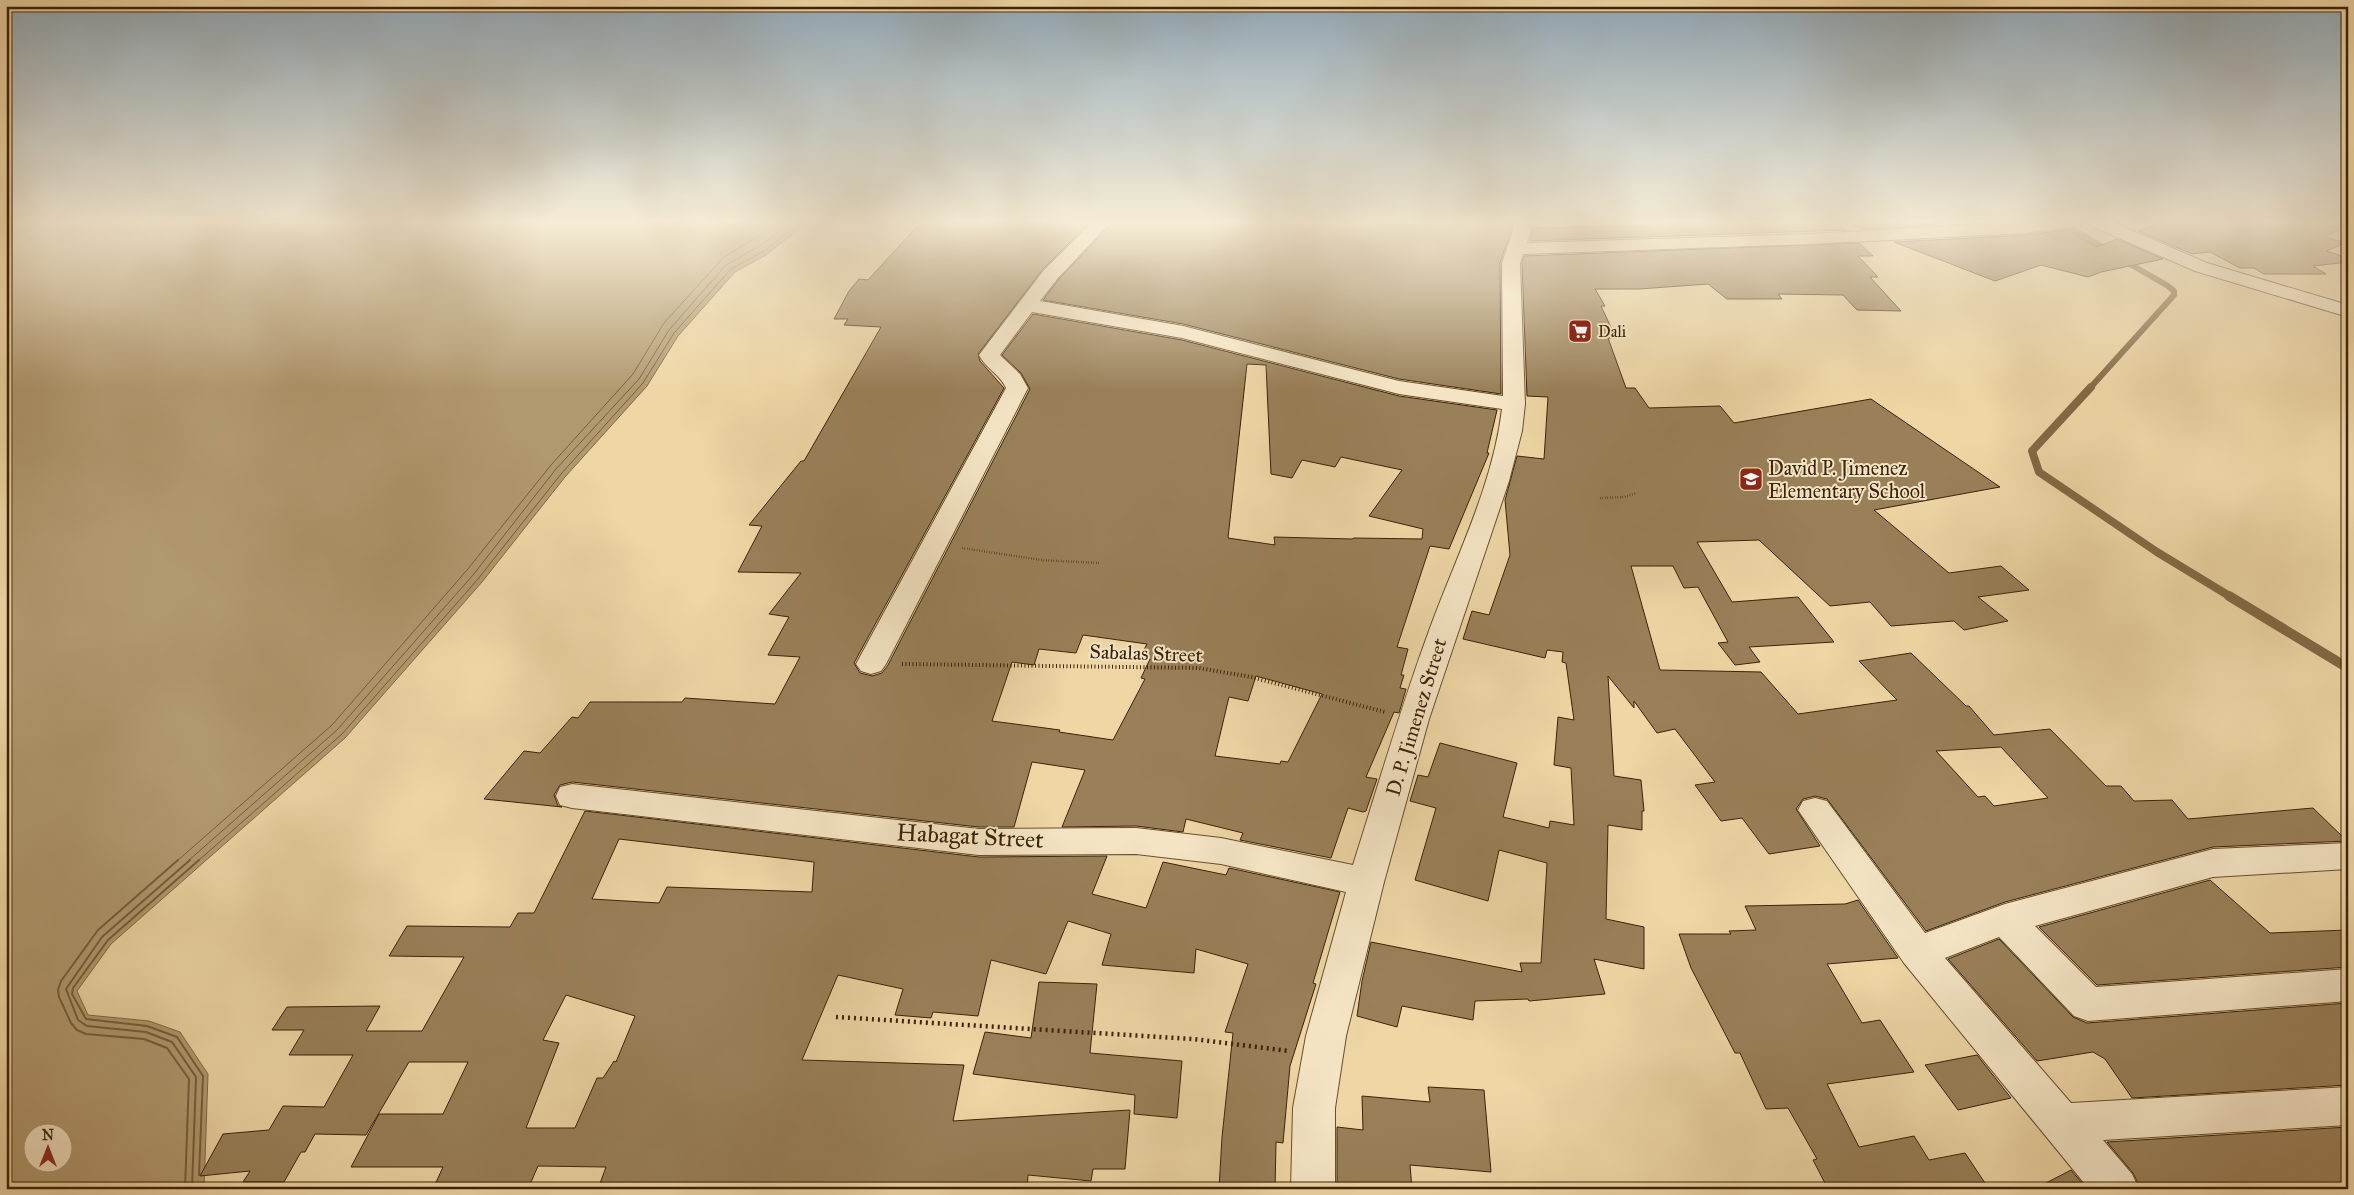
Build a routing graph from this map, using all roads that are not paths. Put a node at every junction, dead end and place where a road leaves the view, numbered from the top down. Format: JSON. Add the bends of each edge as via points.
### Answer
{"nodes":[{"id":1,"x":1048,"y":278,"type":"edge"},
{"id":2,"x":1511,"y":278,"type":"edge"},
{"id":3,"x":2238,"y":278,"type":"edge"},
{"id":4,"x":1027,"y":306,"type":"junction"},
{"id":5,"x":2348,"y":311,"type":"edge"},
{"id":6,"x":1514,"y":404,"type":"junction"},
{"id":7,"x":871,"y":664,"type":"road end"},
{"id":8,"x":572,"y":796,"type":"dead end"},
{"id":9,"x":1815,"y":810,"type":"dead end"},
{"id":10,"x":2348,"y":856,"type":"edge"},
{"id":11,"x":1366,"y":882,"type":"junction"},
{"id":12,"x":2005,"y":919,"type":"junction"},
{"id":13,"x":1917,"y":952,"type":"junction"},
{"id":14,"x":2348,"y":985,"type":"edge"},
{"id":15,"x":2348,"y":1106,"type":"edge"},
{"id":16,"x":2060,"y":1123,"type":"junction"},
{"id":17,"x":1313,"y":1189,"type":"edge"},
{"id":18,"x":2117,"y":1189,"type":"edge"}],
"edges":[{"from":1,"to":4,"type":"street"},
{"from":2,"to":6,"type":"street","name":"D. P. Jimenez Street"},
{"from":3,"to":5,"type":"street"},
{"from":4,"to":6,"type":"street","via":[[1183,332],[1399,388]]},
{"from":4,"to":7,"type":"street","via":[[989,355],[991,361],[1016,382],[1017,388]]},
{"from":6,"to":11,"type":"street","name":"D. P. Jimenez Street","via":[[1512,432],[1500,472],[1414,720]]},
{"from":8,"to":11,"type":"street","name":"Habagat Street","via":[[979,842],[1136,841],[1221,851]]},
{"from":9,"to":13,"type":"street"},
{"from":10,"to":12,"type":"street","via":[[2214,863]]},
{"from":11,"to":17,"type":"street","name":"D. P. Jimenez Street","via":[[1322,1055],[1314,1108]]},
{"from":12,"to":13,"type":"street"},
{"from":12,"to":14,"type":"street","via":[[2088,1004]]},
{"from":13,"to":16,"type":"street"},
{"from":15,"to":16,"type":"street"},
{"from":16,"to":18,"type":"street"}]}
